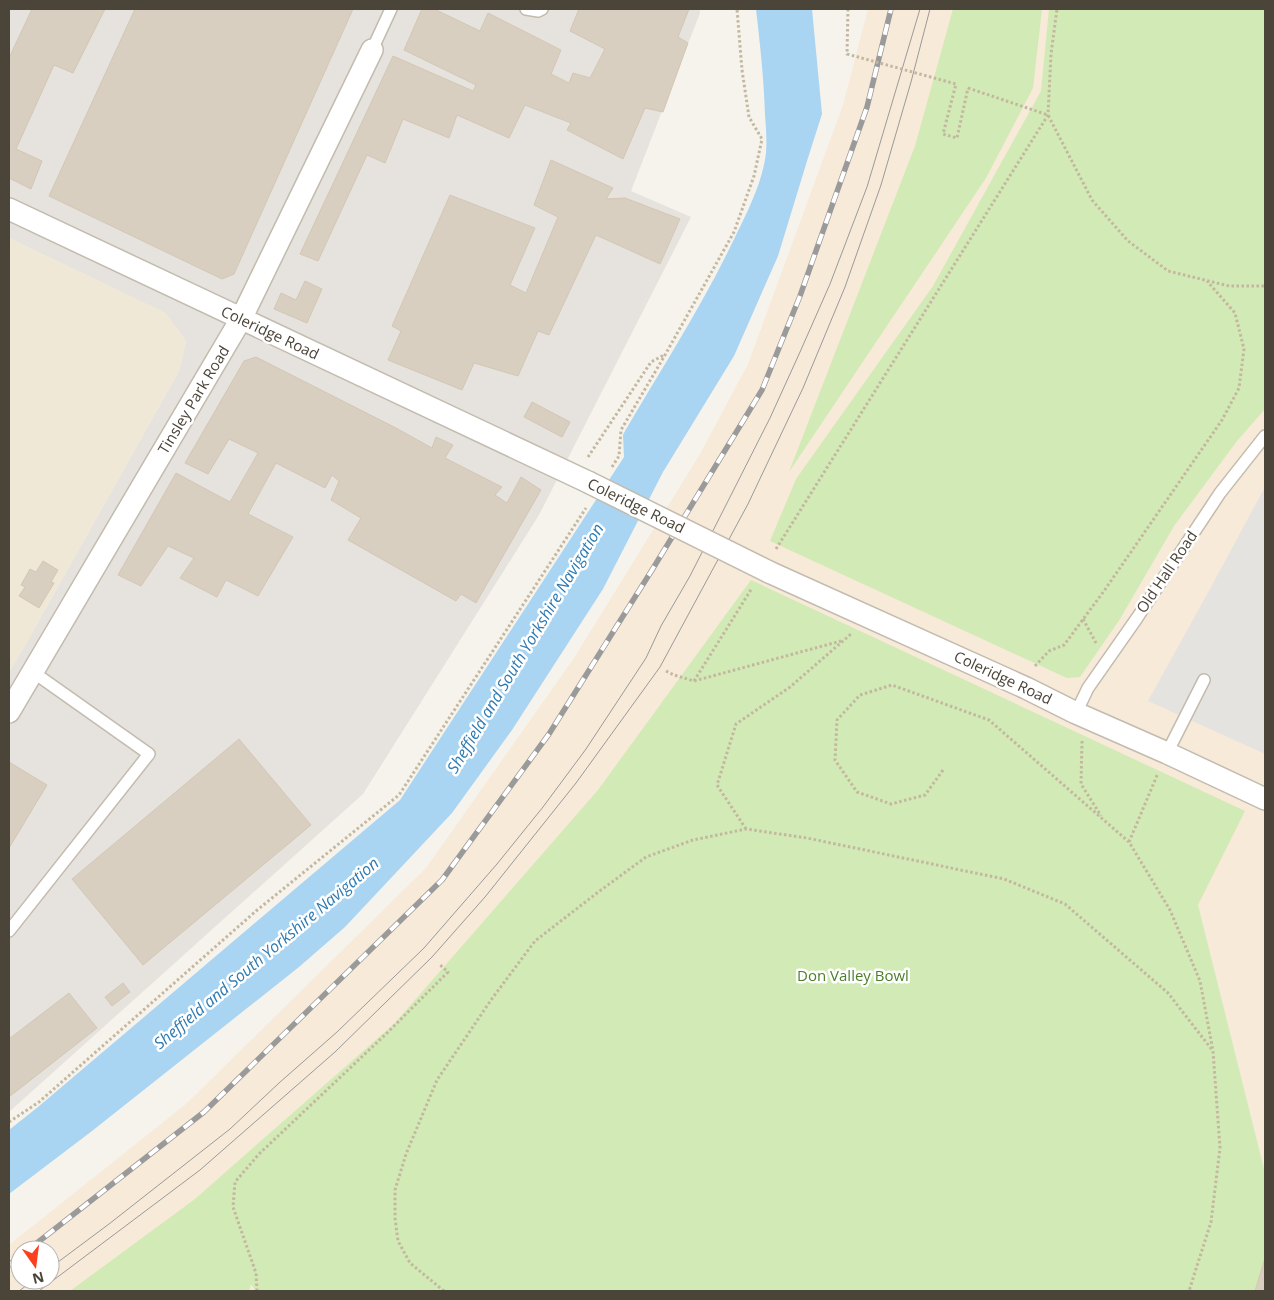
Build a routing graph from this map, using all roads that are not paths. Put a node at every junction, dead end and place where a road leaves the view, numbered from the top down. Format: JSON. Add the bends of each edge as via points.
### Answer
{"nodes":[{"id":1,"x":391,"y":9,"type":"edge"},
{"id":2,"x":526,"y":9,"type":"edge"},
{"id":3,"x":542,"y":9,"type":"edge"},
{"id":4,"x":372,"y":50,"type":"joint"},
{"id":5,"x":9,"y":209,"type":"edge"},
{"id":6,"x":241,"y":319,"type":"junction"},
{"id":7,"x":1265,"y":436,"type":"edge"},
{"id":8,"x":33,"y":672,"type":"junction"},
{"id":9,"x":1204,"y":680,"type":"dead end"},
{"id":10,"x":9,"y":712,"type":"edge"},
{"id":11,"x":1076,"y":713,"type":"junction"},
{"id":12,"x":1167,"y":753,"type":"junction"},
{"id":13,"x":1265,"y":799,"type":"edge"},
{"id":14,"x":9,"y":931,"type":"edge"}],
"edges":[{"from":1,"to":4,"type":"lane"},
{"from":2,"to":3,"type":"lane"},
{"from":4,"to":6,"type":"street","name":"Tinsley Park Road"},
{"from":5,"to":6,"type":"street","name":"Coleridge Road"},
{"from":6,"to":8,"type":"street","name":"Tinsley Park Road"},
{"from":6,"to":11,"type":"street","name":"Coleridge Road","bridge":true,"via":[[582,479],[771,563],[870,617]]},
{"from":7,"to":11,"type":"lane","name":"Old Hall Road","via":[[1220,493],[1088,688]]},
{"from":8,"to":10,"type":"street","name":"Tinsley Park Road"},
{"from":8,"to":14,"type":"lane","via":[[149,754]]},
{"from":9,"to":12,"type":"lane"},
{"from":11,"to":12,"type":"street","name":"Coleridge Road"},
{"from":12,"to":13,"type":"street","name":"Coleridge Road"}]}
